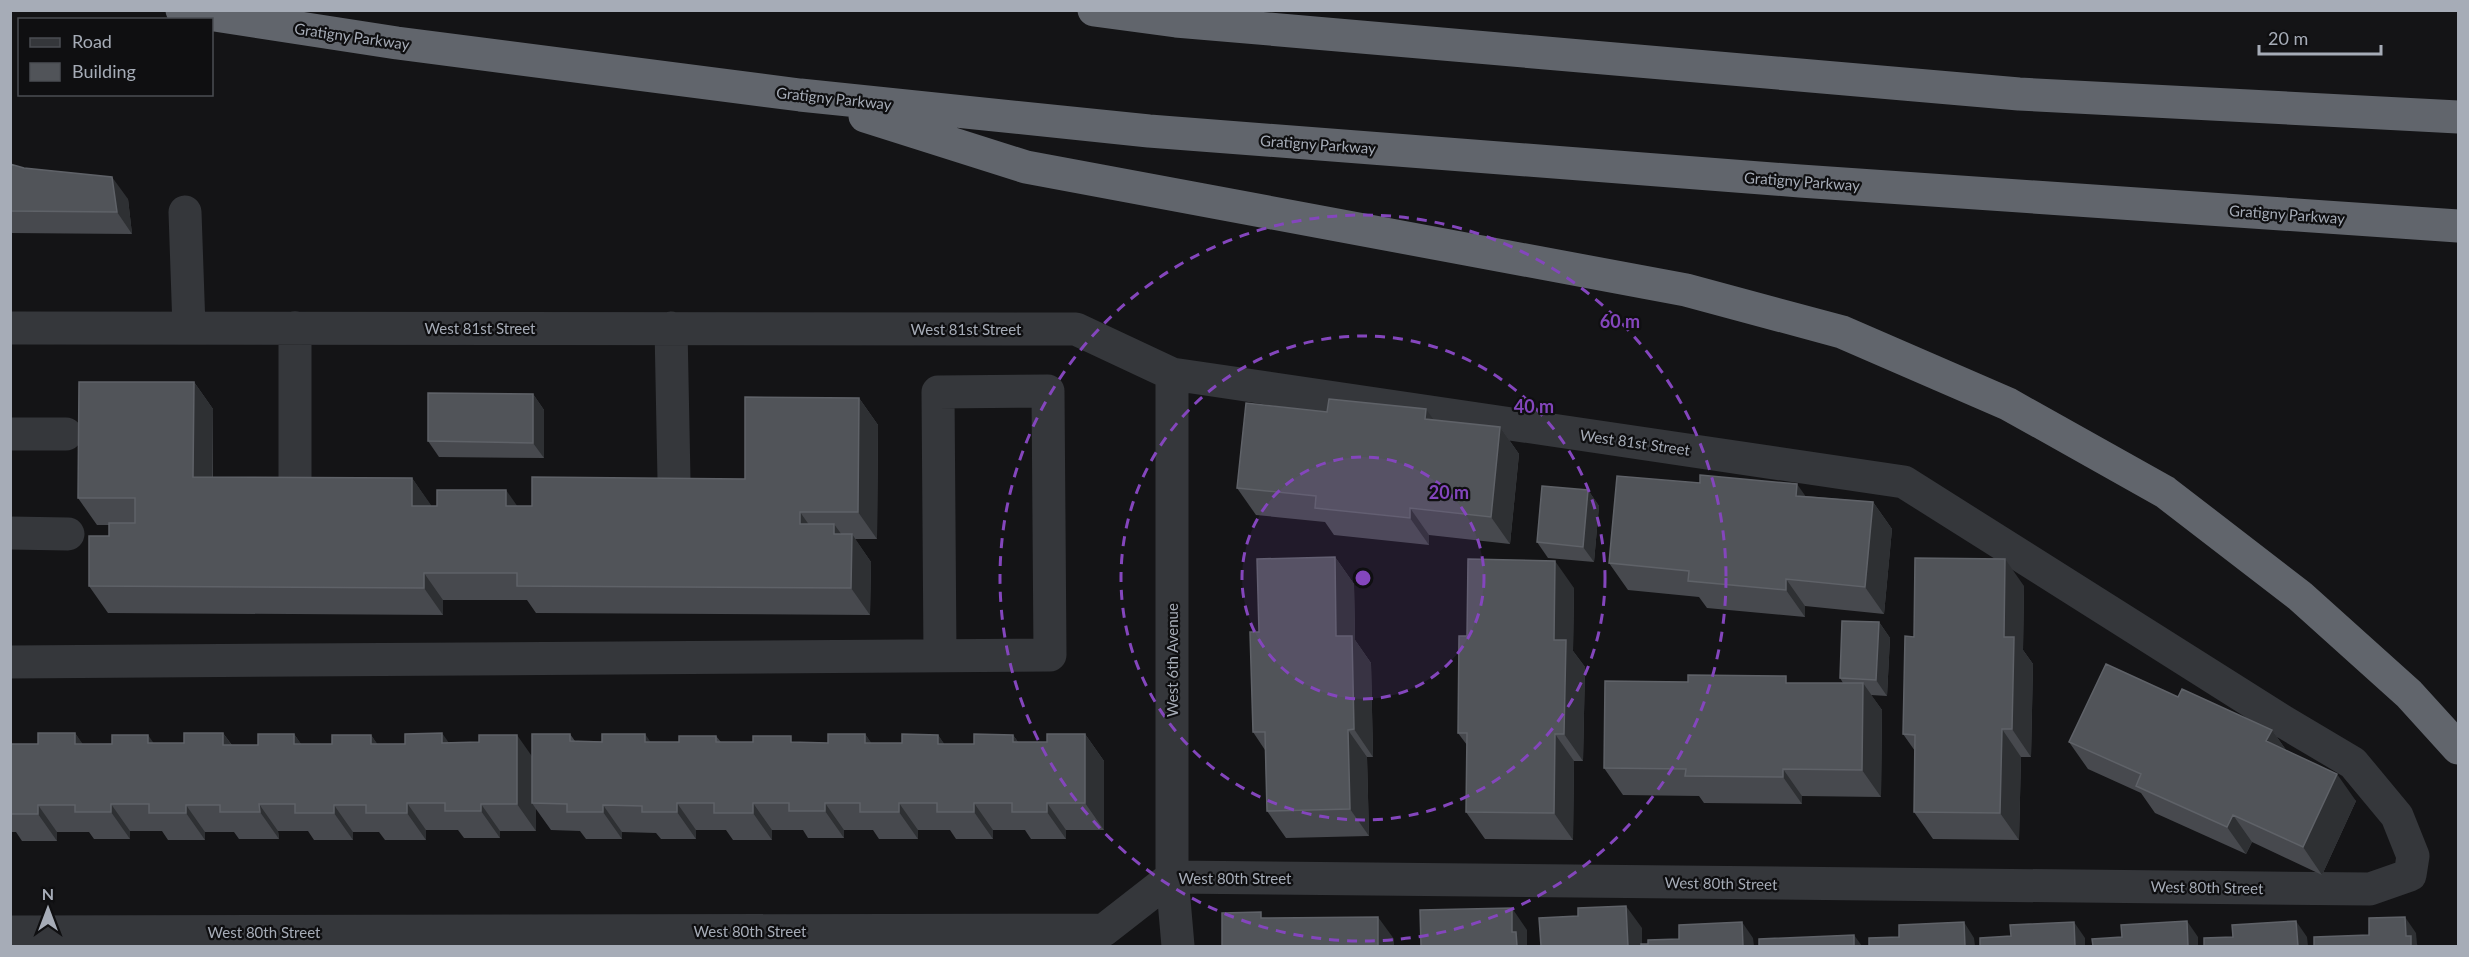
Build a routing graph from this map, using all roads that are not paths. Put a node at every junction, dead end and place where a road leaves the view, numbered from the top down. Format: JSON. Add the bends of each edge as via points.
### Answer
{"nodes":[{"id":1,"x":182,"y":10,"type":"edge"},
{"id":2,"x":1094,"y":10,"type":"edge"},
{"id":3,"x":800,"y":95,"type":"junction"},
{"id":4,"x":2458,"y":117,"type":"edge"},
{"id":5,"x":184,"y":212,"type":"dead end"},
{"id":6,"x":2458,"y":226,"type":"edge"},
{"id":7,"x":10,"y":328,"type":"edge"},
{"id":8,"x":189,"y":328,"type":"junction"},
{"id":9,"x":295,"y":328,"type":"junction"},
{"id":10,"x":671,"y":328,"type":"junction"},
{"id":11,"x":1172,"y":374,"type":"junction"},
{"id":12,"x":10,"y":434,"type":"edge"},
{"id":13,"x":66,"y":434,"type":"dead end"},
{"id":14,"x":674,"y":480,"type":"edge"},
{"id":15,"x":295,"y":482,"type":"edge"},
{"id":16,"x":1904,"y":482,"type":"joint"},
{"id":17,"x":10,"y":533,"type":"edge"},
{"id":18,"x":68,"y":534,"type":"dead end"},
{"id":19,"x":940,"y":655,"type":"junction"},
{"id":20,"x":10,"y":662,"type":"edge"},
{"id":21,"x":2458,"y":748,"type":"edge"},
{"id":22,"x":1172,"y":877,"type":"junction"},
{"id":23,"x":10,"y":932,"type":"edge"},
{"id":24,"x":1178,"y":946,"type":"edge"}],
"edges":[{"from":1,"to":3,"type":"highway","name":"Gratigny Parkway","via":[[397,43]]},
{"from":2,"to":4,"type":"highway","via":[[1176,21],[2007,93]]},
{"from":3,"to":6,"type":"highway","name":"Gratigny Parkway","via":[[1185,133],[1800,182]]},
{"from":3,"to":21,"type":"highway","via":[[1026,167],[1686,290],[1842,332],[2008,404],[2165,492],[2300,596],[2409,694]]},
{"from":5,"to":8,"type":"street"},
{"from":7,"to":8,"type":"street","name":"West 81st Street"},
{"from":8,"to":9,"type":"street","name":"West 81st Street"},
{"from":9,"to":10,"type":"street","name":"West 81st Street"},
{"from":9,"to":15,"type":"street"},
{"from":10,"to":11,"type":"street","name":"West 81st Street","via":[[1076,329]]},
{"from":10,"to":14,"type":"street"},
{"from":11,"to":16,"type":"street","name":"West 81st Street"},
{"from":11,"to":22,"type":"street","name":"West 6th Avenue"},
{"from":12,"to":13,"type":"street"},
{"from":16,"to":22,"type":"street","name":"West 80th Street","via":[[2353,763],[2397,816],[2413,856],[2410,875],[2370,889]]},
{"from":17,"to":18,"type":"street"},
{"from":19,"to":19,"type":"street","via":[[938,392],[1048,391],[1050,655]]},
{"from":19,"to":20,"type":"street"},
{"from":22,"to":23,"type":"street","name":"West 80th Street","via":[[1104,930]]},
{"from":22,"to":24,"type":"street","name":"West 6th Avenue"}]}
